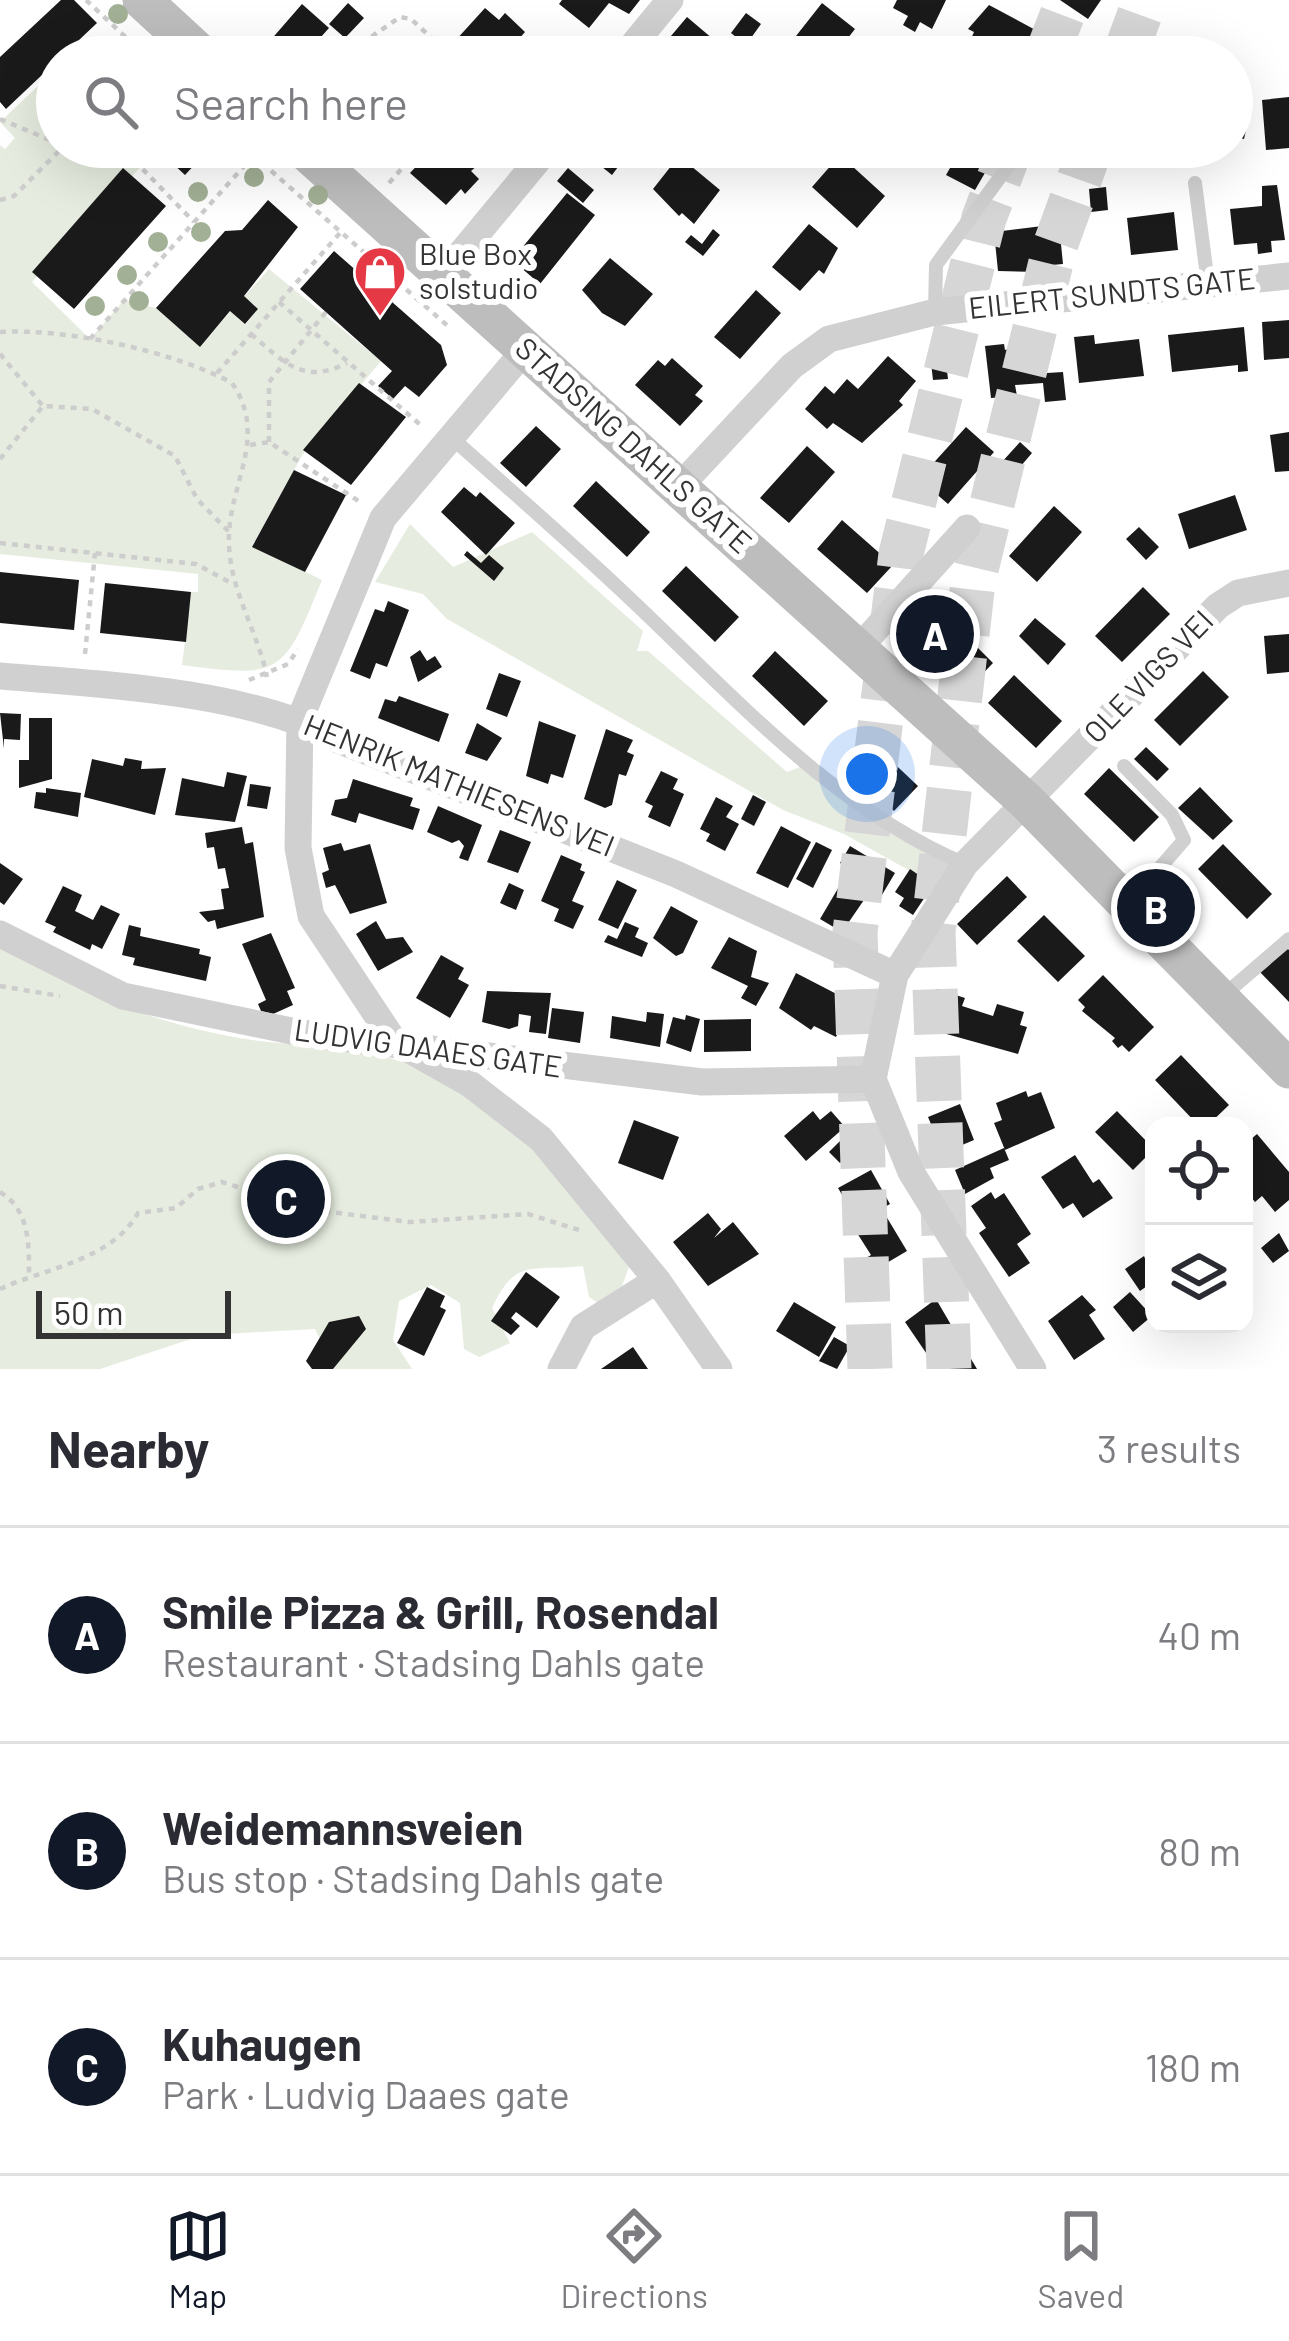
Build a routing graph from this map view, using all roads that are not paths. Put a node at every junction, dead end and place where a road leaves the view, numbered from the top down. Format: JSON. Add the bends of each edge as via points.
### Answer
{"nodes":[{"id":1,"x":142,"y":0,"type":"edge"},
{"id":2,"x":670,"y":0,"type":"edge"},
{"id":3,"x":181,"y":36,"type":"edge"},
{"id":4,"x":640,"y":36,"type":"edge"},
{"id":5,"x":324,"y":168,"type":"edge"},
{"id":6,"x":531,"y":168,"type":"edge"},
{"id":7,"x":1007,"y":168,"type":"edge"},
{"id":8,"x":1196,"y":183,"type":"dead end"},
{"id":9,"x":442,"y":275,"type":"junction"},
{"id":10,"x":1289,"y":276,"type":"edge"},
{"id":11,"x":1208,"y":284,"type":"junction"},
{"id":12,"x":935,"y":312,"type":"junction"},
{"id":13,"x":525,"y":350,"type":"junction"},
{"id":14,"x":452,"y":438,"type":"junction"},
{"id":15,"x":679,"y":487,"type":"junction"},
{"id":16,"x":967,"y":528,"type":"dead end"},
{"id":17,"x":1289,"y":583,"type":"edge"},
{"id":18,"x":858,"y":649,"type":"junction"},
{"id":19,"x":0,"y":676,"type":"edge"},
{"id":20,"x":300,"y":719,"type":"junction"},
{"id":21,"x":1124,"y":766,"type":"dead end"},
{"id":22,"x":1026,"y":800,"type":"junction"},
{"id":23,"x":965,"y":864,"type":"junction"},
{"id":24,"x":1127,"y":904,"type":"junction"},
{"id":25,"x":0,"y":934,"type":"edge"},
{"id":26,"x":1289,"y":939,"type":"edge"},
{"id":27,"x":895,"y":974,"type":"junction"},
{"id":28,"x":1220,"y":999,"type":"junction"},
{"id":29,"x":394,"y":1041,"type":"junction"},
{"id":30,"x":1289,"y":1069,"type":"edge"},
{"id":31,"x":873,"y":1078,"type":"junction"},
{"id":32,"x":657,"y":1280,"type":"junction"},
{"id":33,"x":561,"y":1369,"type":"edge"},
{"id":34,"x":719,"y":1369,"type":"edge"},
{"id":35,"x":1034,"y":1369,"type":"edge"}],
"edges":[{"from":1,"to":3,"type":"main road"},
{"from":2,"to":4,"type":"street"},
{"from":5,"to":9,"type":"main road","name":"STADSING DAHLS GATE"},
{"from":6,"to":9,"type":"street"},
{"from":7,"to":12,"type":"lane","name":"EILERT SUNDTS GATE","via":[[936,265]]},
{"from":8,"to":11,"type":"lane"},
{"from":9,"to":13,"type":"main road","name":"STADSING DAHLS GATE"},
{"from":10,"to":11,"type":"street","name":"EILERT SUNDTS GATE"},
{"from":11,"to":12,"type":"street","name":"EILERT SUNDTS GATE"},
{"from":12,"to":15,"type":"street","name":"EILERT SUNDTS GATE","via":[[829,339],[792,366]]},
{"from":13,"to":14,"type":"street"},
{"from":13,"to":15,"type":"main road","name":"STADSING DAHLS GATE"},
{"from":14,"to":20,"type":"street","via":[[383,518]]},
{"from":14,"to":23,"type":"lane","via":[[726,696],[870,811]]},
{"from":15,"to":18,"type":"main road","name":"STADSING DAHLS GATE"},
{"from":16,"to":18,"type":"street"},
{"from":17,"to":22,"type":"street","name":"OLE VIGS VEI","via":[[1238,593],[1218,606]]},
{"from":18,"to":22,"type":"main road","name":"STADSING DAHLS GATE"},
{"from":19,"to":20,"type":"street","name":"HENRIK MATHIESENS VEI","via":[[110,685]]},
{"from":20,"to":27,"type":"street","name":"HENRIK MATHIESENS VEI"},
{"from":20,"to":29,"type":"street","via":[[298,848],[310,916]]},
{"from":21,"to":24,"type":"lane","via":[[1172,815],[1184,840]]},
{"from":22,"to":23,"type":"street","name":"OLE VIGS VEI"},
{"from":22,"to":24,"type":"main road","name":"STADSING DAHLS GATE"},
{"from":23,"to":27,"type":"street","name":"OLE VIGS VEI"},
{"from":24,"to":28,"type":"main road","name":"STADSING DAHLS GATE"},
{"from":25,"to":29,"type":"street","name":"LUDVIG DAAES GATE","via":[[123,996],[301,1033]]},
{"from":26,"to":28,"type":"lane"},
{"from":27,"to":31,"type":"street"},
{"from":28,"to":30,"type":"main road","name":"STADSING DAHLS GATE"},
{"from":29,"to":31,"type":"street","name":"LUDVIG DAAES GATE","via":[[702,1082]]},
{"from":29,"to":32,"type":"street","via":[[470,1084],[541,1139]]},
{"from":31,"to":35,"type":"street","via":[[911,1172]]},
{"from":32,"to":33,"type":"street","via":[[583,1327]]},
{"from":32,"to":34,"type":"street"}]}
